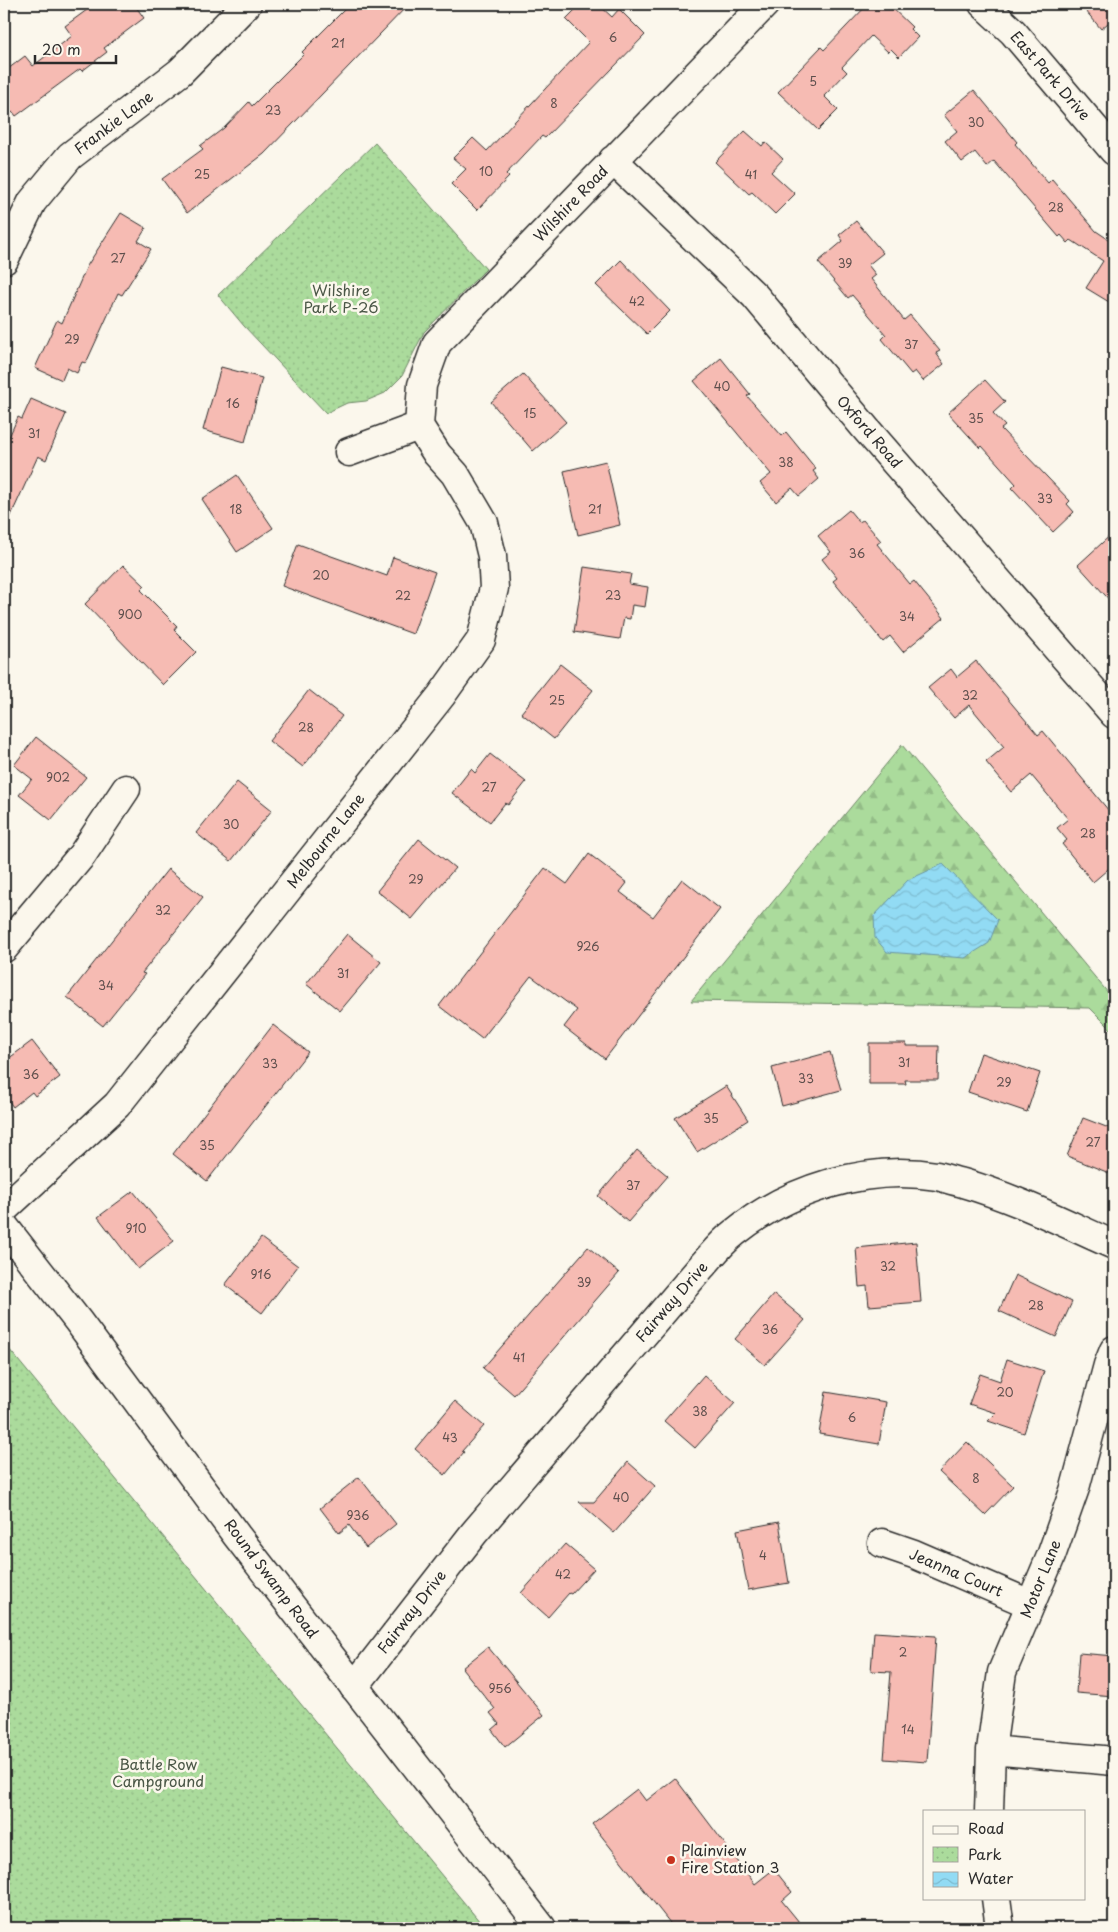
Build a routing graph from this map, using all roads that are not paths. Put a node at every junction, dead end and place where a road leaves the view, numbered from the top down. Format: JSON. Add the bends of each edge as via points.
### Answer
{"nodes":[{"id":1,"x":247,"y":4,"type":"edge"},
{"id":2,"x":765,"y":4,"type":"edge"},
{"id":3,"x":983,"y":4,"type":"edge"},
{"id":4,"x":1114,"y":151,"type":"edge"},
{"id":5,"x":613,"y":160,"type":"junction"},
{"id":6,"x":4,"y":260,"type":"edge"},
{"id":7,"x":419,"y":426,"type":"junction"},
{"id":8,"x":350,"y":452,"type":"dead end"},
{"id":9,"x":1114,"y":714,"type":"edge"},
{"id":10,"x":126,"y":789,"type":"dead end"},
{"id":11,"x":4,"y":948,"type":"edge"},
{"id":12,"x":4,"y":1209,"type":"edge"},
{"id":13,"x":4,"y":1226,"type":"edge"},
{"id":14,"x":1114,"y":1245,"type":"edge"},
{"id":15,"x":1114,"y":1350,"type":"edge"},
{"id":16,"x":882,"y":1543,"type":"dead end"},
{"id":17,"x":1030,"y":1604,"type":"junction"},
{"id":18,"x":354,"y":1687,"type":"junction"},
{"id":19,"x":991,"y":1750,"type":"junction"},
{"id":20,"x":1114,"y":1762,"type":"edge"},
{"id":21,"x":989,"y":1810,"type":"edge"},
{"id":22,"x":996,"y":1900,"type":"edge"},
{"id":23,"x":542,"y":1928,"type":"edge"},
{"id":24,"x":1000,"y":1928,"type":"edge"}],
"edges":[{"from":1,"to":6,"type":"street","name":"Frankie Lane","via":[[180,72],[70,156],[32,202]]},
{"from":2,"to":5,"type":"street","name":"Wilshire Road"},
{"from":3,"to":4,"type":"street","name":"East Park Drive","via":[[1013,32]]},
{"from":5,"to":7,"type":"street","name":"Wilshire Road","via":[[437,343],[422,385]]},
{"from":5,"to":9,"type":"street","name":"Oxford Road","via":[[755,296]]},
{"from":7,"to":8,"type":"street"},
{"from":7,"to":12,"type":"street","name":"Melbourne Lane","via":[[455,474],[484,523],[492,556],[494,588],[480,640],[441,696],[117,1105]]},
{"from":10,"to":11,"type":"street","via":[[82,855]]},
{"from":13,"to":18,"type":"street","name":"Round Swamp Road"},
{"from":14,"to":18,"type":"street","name":"Fairway Drive","via":[[992,1192],[937,1176],[897,1174],[852,1178],[806,1190],[776,1204],[733,1234],[702,1266],[474,1533]]},
{"from":15,"to":17,"type":"street","name":"Motor Lane","via":[[1075,1488]]},
{"from":16,"to":17,"type":"street","name":"Jeanna Court"},
{"from":17,"to":19,"type":"street","name":"Motor Lane","via":[[1002,1672]]},
{"from":18,"to":23,"type":"street","name":"Round Swamp Road"},
{"from":19,"to":20,"type":"street"},
{"from":19,"to":21,"type":"street","name":"Motor Lane"},
{"from":22,"to":24,"type":"street"}]}
